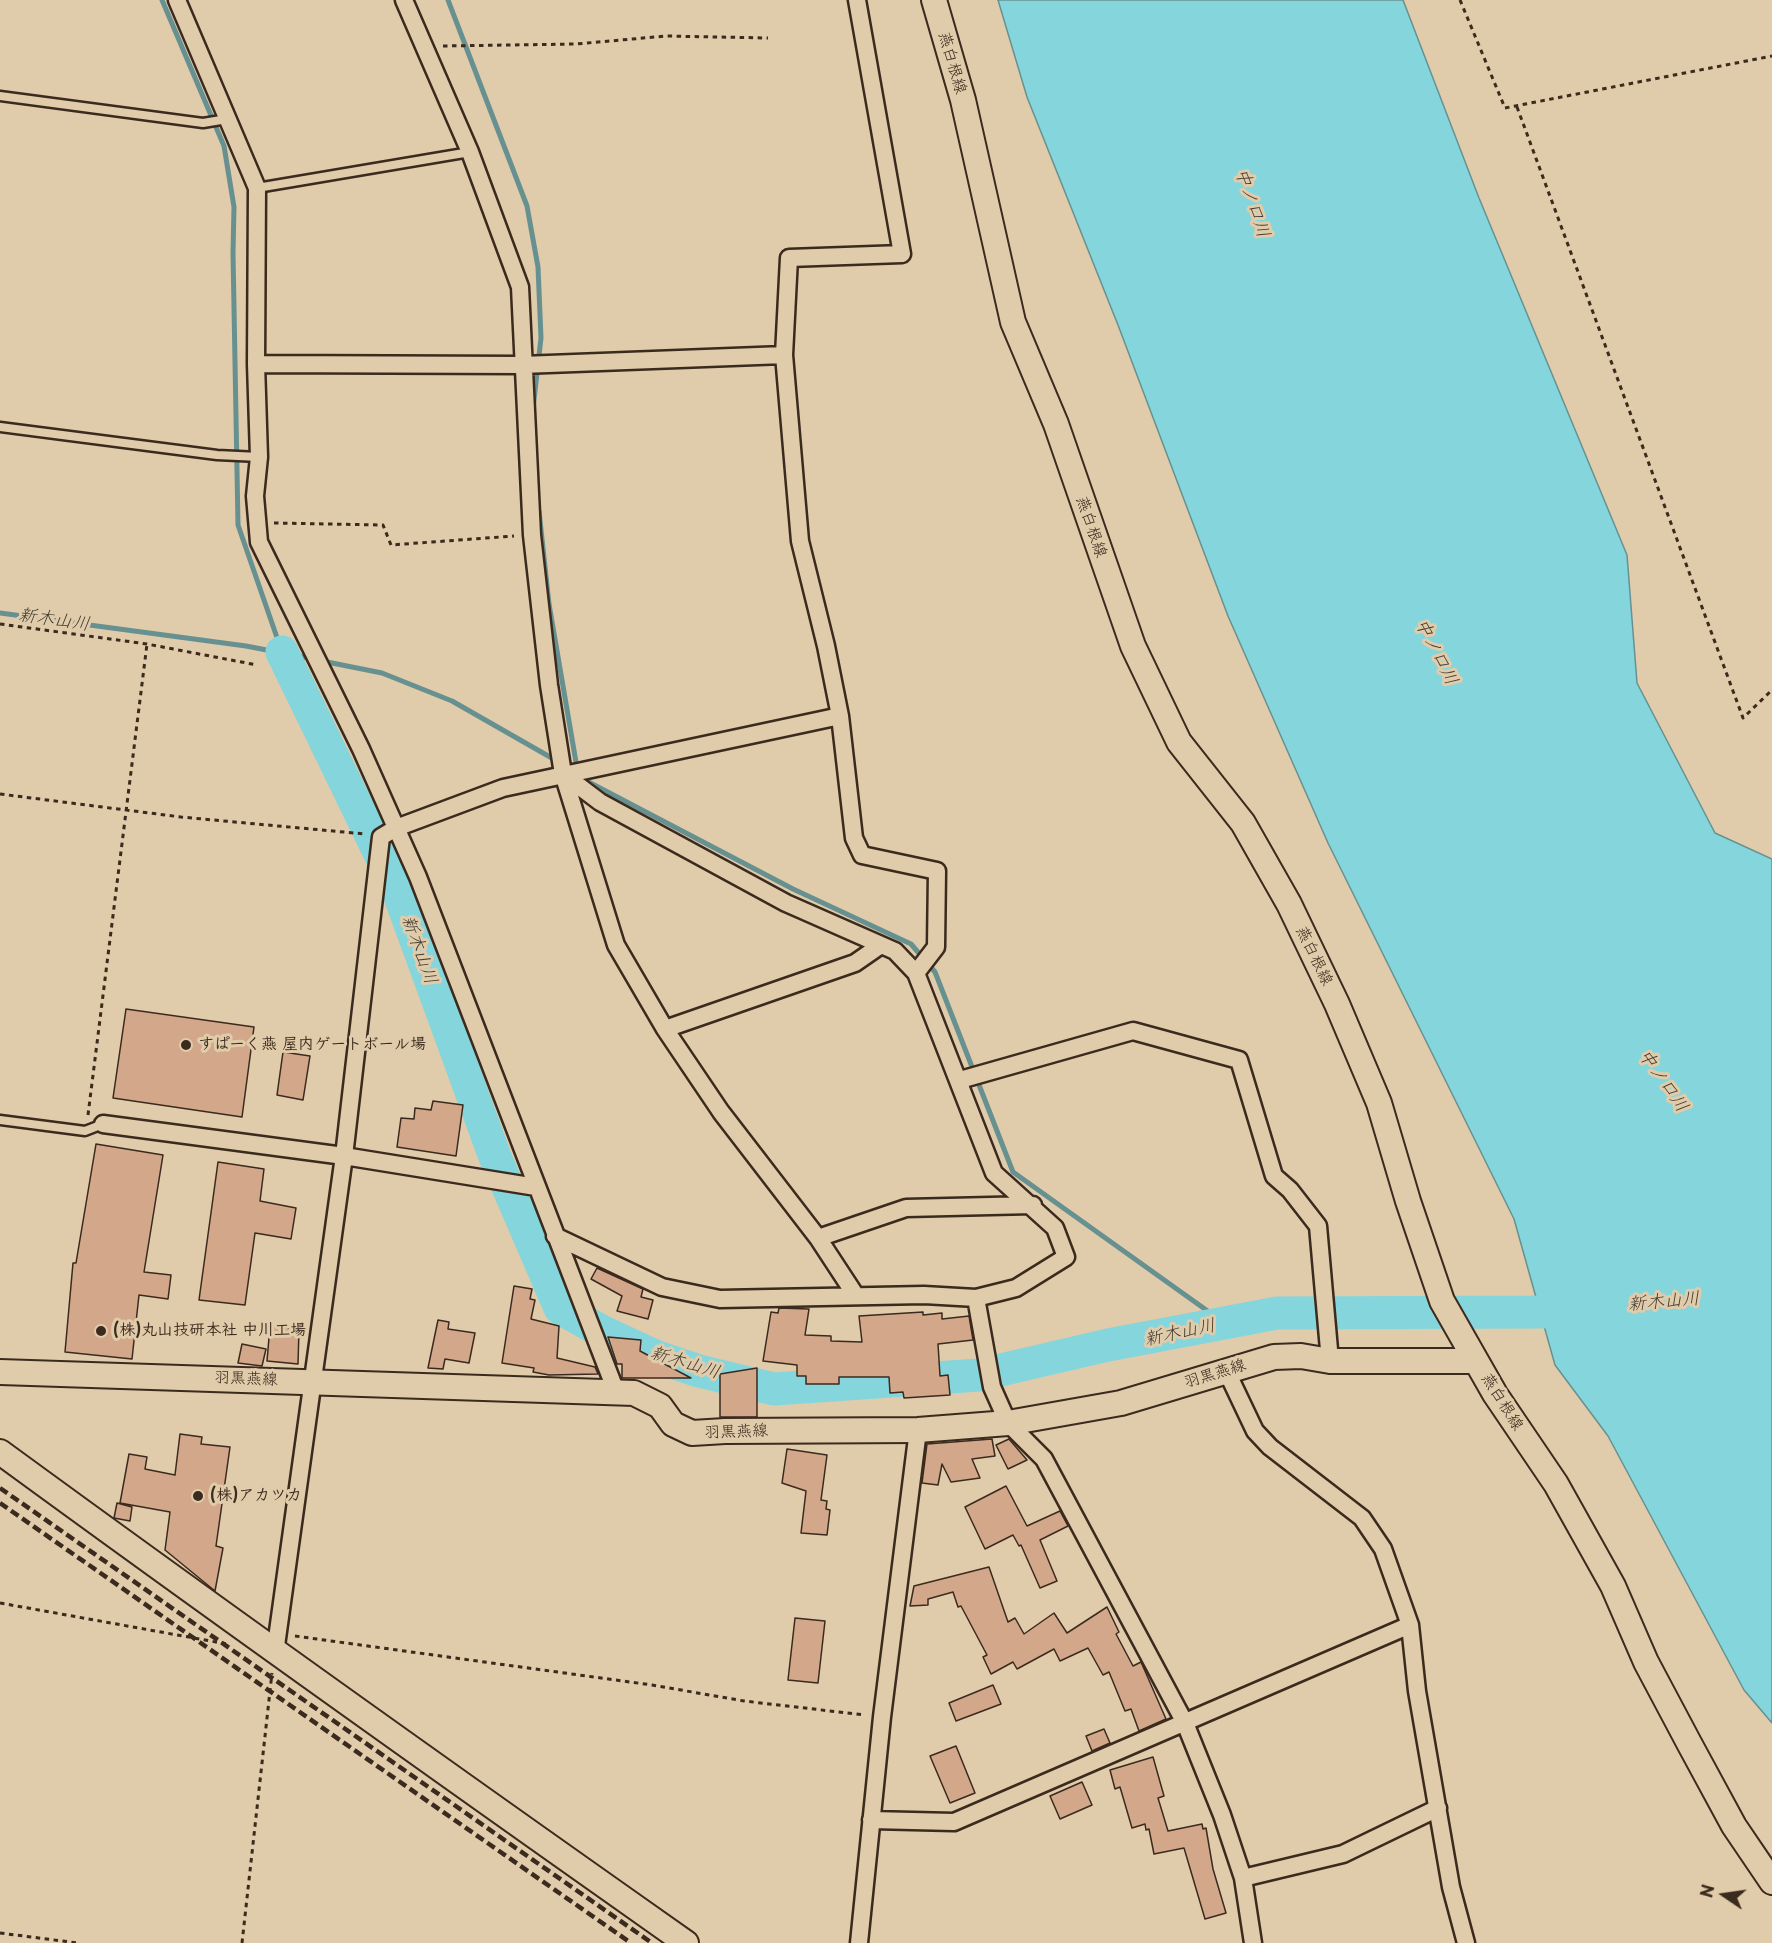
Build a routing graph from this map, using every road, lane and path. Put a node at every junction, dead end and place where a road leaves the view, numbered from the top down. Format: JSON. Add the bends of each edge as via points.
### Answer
{"nodes":[{"id":1,"x":177,"y":0,"type":"edge"},
{"id":2,"x":404,"y":0,"type":"edge"},
{"id":3,"x":857,"y":0,"type":"edge"},
{"id":4,"x":934,"y":0,"type":"edge"},
{"id":5,"x":1460,"y":0,"type":"edge"},
{"id":6,"x":768,"y":38,"type":"dead end"},
{"id":7,"x":424,"y":44,"type":"junction"},
{"id":8,"x":1772,"y":56,"type":"edge"},
{"id":9,"x":0,"y":96,"type":"edge"},
{"id":10,"x":1517,"y":107,"type":"junction"},
{"id":11,"x":227,"y":119,"type":"junction"},
{"id":12,"x":470,"y":152,"type":"junction"},
{"id":13,"x":257,"y":188,"type":"junction"},
{"id":14,"x":784,"y":355,"type":"junction"},
{"id":15,"x":256,"y":364,"type":"junction"},
{"id":16,"x":522,"y":365,"type":"junction"},
{"id":17,"x":0,"y":427,"type":"edge"},
{"id":18,"x":259,"y":457,"type":"junction"},
{"id":19,"x":257,"y":523,"type":"junction"},
{"id":20,"x":532,"y":535,"type":"junction"},
{"id":21,"x":0,"y":624,"type":"edge"},
{"id":22,"x":147,"y":644,"type":"junction"},
{"id":23,"x":257,"y":664,"type":"dead end"},
{"id":24,"x":1772,"y":690,"type":"edge"},
{"id":25,"x":840,"y":716,"type":"junction"},
{"id":26,"x":563,"y":774,"type":"junction"},
{"id":27,"x":0,"y":794,"type":"edge"},
{"id":28,"x":124,"y":810,"type":"junction"},
{"id":29,"x":388,"y":832,"type":"junction"},
{"id":30,"x":881,"y":945,"type":"junction"},
{"id":31,"x":916,"y":973,"type":"junction"},
{"id":32,"x":665,"y":1029,"type":"junction"},
{"id":33,"x":960,"y":1080,"type":"junction"},
{"id":34,"x":0,"y":1120,"type":"edge"},
{"id":35,"x":97,"y":1126,"type":"junction"},
{"id":36,"x":344,"y":1156,"type":"junction"},
{"id":37,"x":536,"y":1187,"type":"junction"},
{"id":38,"x":1033,"y":1205,"type":"junction"},
{"id":39,"x":555,"y":1236,"type":"junction"},
{"id":40,"x":818,"y":1238,"type":"junction"},
{"id":41,"x":856,"y":1296,"type":"junction"},
{"id":42,"x":976,"y":1298,"type":"junction"},
{"id":43,"x":1330,"y":1361,"type":"junction"},
{"id":44,"x":1476,"y":1361,"type":"junction"},
{"id":45,"x":1226,"y":1370,"type":"junction"},
{"id":46,"x":0,"y":1372,"type":"edge"},
{"id":47,"x":313,"y":1381,"type":"junction"},
{"id":48,"x":617,"y":1394,"type":"junction"},
{"id":49,"x":1008,"y":1423,"type":"junction"},
{"id":50,"x":918,"y":1430,"type":"junction"},
{"id":51,"x":0,"y":1452,"type":"edge"},
{"id":52,"x":0,"y":1603,"type":"edge"},
{"id":53,"x":1410,"y":1625,"type":"junction"},
{"id":54,"x":277,"y":1643,"type":"junction"},
{"id":55,"x":228,"y":1644,"type":"dead end"},
{"id":56,"x":882,"y":1717,"type":"junction"},
{"id":57,"x":1185,"y":1723,"type":"junction"},
{"id":58,"x":1438,"y":1808,"type":"junction"},
{"id":59,"x":871,"y":1820,"type":"junction"},
{"id":60,"x":1243,"y":1878,"type":"junction"},
{"id":61,"x":1772,"y":1882,"type":"edge"},
{"id":62,"x":0,"y":1933,"type":"edge"},
{"id":63,"x":78,"y":1943,"type":"edge"},
{"id":64,"x":242,"y":1943,"type":"edge"},
{"id":65,"x":686,"y":1943,"type":"edge"},
{"id":66,"x":859,"y":1943,"type":"edge"},
{"id":67,"x":1253,"y":1943,"type":"edge"},
{"id":68,"x":1466,"y":1943,"type":"edge"}],
"edges":[{"from":1,"to":11,"type":"street"},
{"from":2,"to":7,"type":"street"},
{"from":3,"to":14,"type":"street","via":[[902,254],[789,258]]},
{"from":4,"to":44,"type":"main road","name":"燕白根線","via":[[963,100],[1013,322],[1056,424],[1133,646],[1179,742],[1242,824],[1289,904],[1337,1004],[1379,1104],[1442,1301]]},
{"from":5,"to":10,"type":"path","via":[[1505,108]]},
{"from":6,"to":7,"type":"path","via":[[666,36],[484,47]]},
{"from":7,"to":12,"type":"street"},
{"from":8,"to":10,"type":"path"},
{"from":9,"to":11,"type":"lane","via":[[203,123]]},
{"from":10,"to":24,"type":"path","via":[[1743,718]]},
{"from":11,"to":13,"type":"street"},
{"from":12,"to":13,"type":"lane"},
{"from":12,"to":16,"type":"street","via":[[520,287]]},
{"from":13,"to":15,"type":"street"},
{"from":14,"to":16,"type":"street"},
{"from":14,"to":25,"type":"street","via":[[800,541]]},
{"from":15,"to":16,"type":"street"},
{"from":15,"to":18,"type":"street"},
{"from":16,"to":20,"type":"street"},
{"from":17,"to":18,"type":"lane"},
{"from":18,"to":19,"type":"street"},
{"from":19,"to":20,"type":"path","via":[[383,525],[391,545]]},
{"from":19,"to":29,"type":"street","via":[[259,542],[322,667]]},
{"from":20,"to":26,"type":"street"},
{"from":21,"to":22,"type":"path"},
{"from":22,"to":23,"type":"path"},
{"from":22,"to":28,"type":"path"},
{"from":25,"to":26,"type":"street"},
{"from":25,"to":31,"type":"street","via":[[854,838],[862,855],[937,871],[936,947]]},
{"from":26,"to":29,"type":"street","via":[[503,788]]},
{"from":26,"to":30,"type":"street","via":[[600,802],[786,903]]},
{"from":26,"to":32,"type":"street","via":[[616,945]]},
{"from":27,"to":28,"type":"path"},
{"from":28,"to":29,"type":"path"},
{"from":28,"to":35,"type":"path","via":[[88,1114]]},
{"from":29,"to":36,"type":"street"},
{"from":29,"to":37,"type":"street","via":[[418,877]]},
{"from":30,"to":31,"type":"street","via":[[895,951]]},
{"from":30,"to":32,"type":"street","via":[[855,963]]},
{"from":31,"to":33,"type":"street"},
{"from":32,"to":40,"type":"street","via":[[721,1112]]},
{"from":33,"to":38,"type":"street","via":[[967,1108],[994,1173]]},
{"from":33,"to":43,"type":"street","via":[[1133,1031],[1239,1060],[1274,1176],[1318,1226]]},
{"from":34,"to":35,"type":"lane","via":[[85,1131]]},
{"from":35,"to":36,"type":"street"},
{"from":36,"to":37,"type":"street"},
{"from":36,"to":47,"type":"street"},
{"from":37,"to":39,"type":"street"},
{"from":38,"to":40,"type":"street","via":[[906,1208]]},
{"from":38,"to":42,"type":"street","via":[[1055,1228],[1066,1257],[1016,1288]]},
{"from":39,"to":41,"type":"street","via":[[662,1287],[697,1296]]},
{"from":39,"to":48,"type":"street"},
{"from":40,"to":41,"type":"street"},
{"from":41,"to":42,"type":"street"},
{"from":42,"to":49,"type":"street","via":[[992,1387]]},
{"from":43,"to":44,"type":"main road","name":"羽黒燕線"},
{"from":43,"to":45,"type":"main road","name":"羽黒燕線","via":[[1274,1357]]},
{"from":44,"to":61,"type":"main road","name":"燕白根線","via":[[1556,1484],[1613,1586],[1646,1662],[1734,1826]]},
{"from":45,"to":49,"type":"main road","name":"羽黒燕線","via":[[1121,1403]]},
{"from":45,"to":53,"type":"street","via":[[1255,1431],[1362,1518],[1383,1549]]},
{"from":46,"to":47,"type":"main road","name":"羽黒燕線"},
{"from":47,"to":48,"type":"main road","name":"羽黒燕線"},
{"from":47,"to":54,"type":"street"},
{"from":48,"to":50,"type":"main road","name":"羽黒燕線","via":[[634,1393],[660,1406],[674,1424],[692,1433]]},
{"from":49,"to":50,"type":"main road","name":"羽黒燕線"},
{"from":49,"to":57,"type":"street","via":[[1044,1459]]},
{"from":50,"to":56,"type":"street"},
{"from":51,"to":54,"type":"main road"},
{"from":52,"to":55,"type":"path"},
{"from":53,"to":57,"type":"street"},
{"from":53,"to":58,"type":"street","via":[[1417,1691]]},
{"from":54,"to":56,"type":"path","via":[[447,1659]]},
{"from":54,"to":64,"type":"path"},
{"from":54,"to":65,"type":"main road","via":[[426,1760]]},
{"from":56,"to":59,"type":"street"},
{"from":57,"to":59,"type":"street","via":[[954,1822]]},
{"from":57,"to":60,"type":"street"},
{"from":58,"to":60,"type":"street","via":[[1343,1854]]},
{"from":58,"to":68,"type":"street","via":[[1451,1887]]},
{"from":59,"to":66,"type":"street"},
{"from":60,"to":67,"type":"street"},
{"from":62,"to":63,"type":"path"}]}
